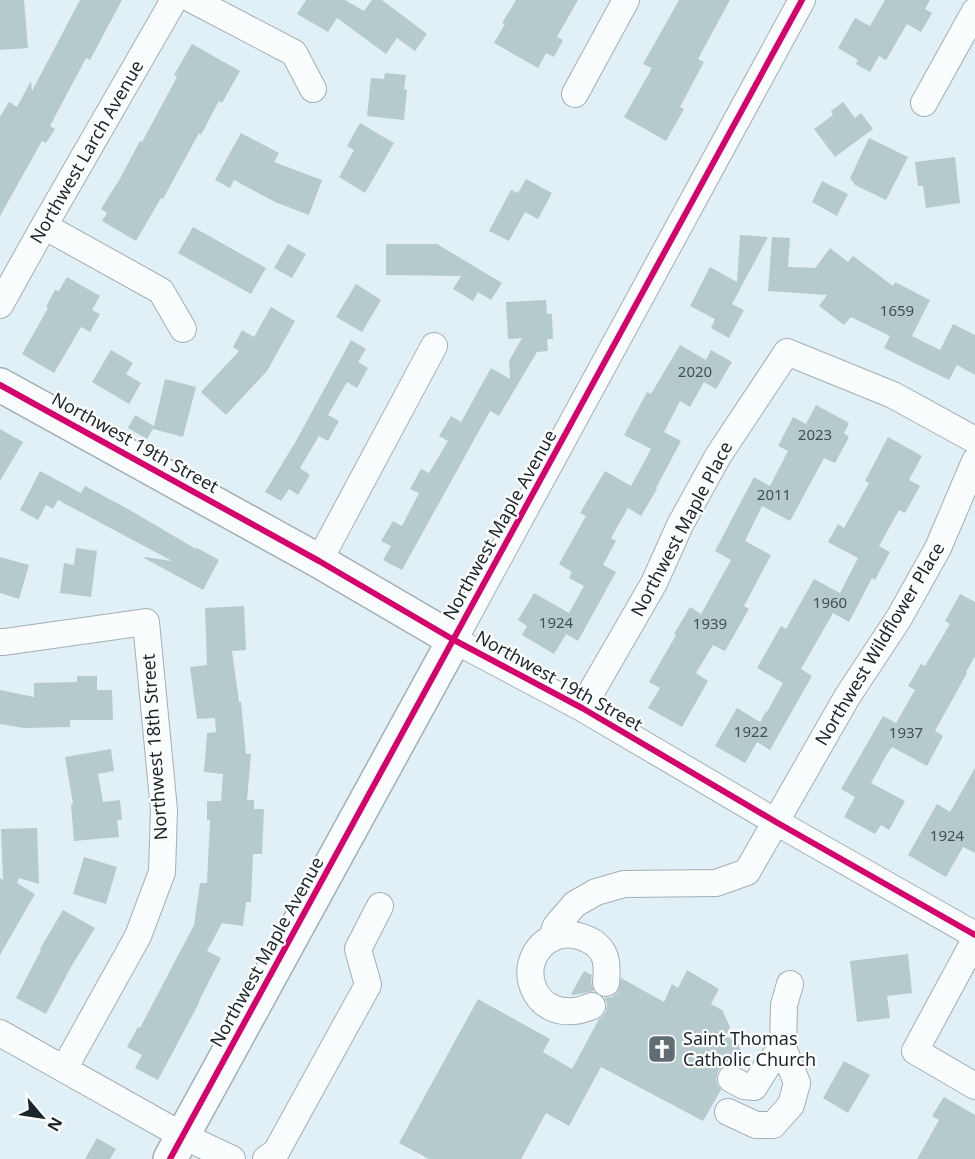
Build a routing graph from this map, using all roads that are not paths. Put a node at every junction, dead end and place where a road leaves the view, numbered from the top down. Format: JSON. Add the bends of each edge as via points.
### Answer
{"nodes":[{"id":1,"x":174,"y":0,"type":"edge"},
{"id":2,"x":193,"y":0,"type":"edge"},
{"id":3,"x":626,"y":0,"type":"edge"},
{"id":4,"x":802,"y":0,"type":"edge"},
{"id":5,"x":975,"y":11,"type":"edge"},
{"id":6,"x":313,"y":89,"type":"dead end"},
{"id":7,"x":574,"y":93,"type":"dead end"},
{"id":8,"x":924,"y":103,"type":"dead end"},
{"id":9,"x":44,"y":226,"type":"junction"},
{"id":10,"x":0,"y":305,"type":"edge"},
{"id":11,"x":183,"y":329,"type":"dead end"},
{"id":12,"x":434,"y":346,"type":"dead end"},
{"id":13,"x":0,"y":385,"type":"edge"},
{"id":14,"x":975,"y":440,"type":"edge"},
{"id":15,"x":975,"y":461,"type":"edge"},
{"id":16,"x":319,"y":561,"type":"junction"},
{"id":17,"x":454,"y":640,"type":"junction"},
{"id":18,"x":0,"y":642,"type":"edge"},
{"id":19,"x":582,"y":708,"type":"junction"},
{"id":20,"x":776,"y":822,"type":"junction"},
{"id":21,"x":381,"y":906,"type":"dead end"},
{"id":22,"x":975,"y":938,"type":"edge"},
{"id":23,"x":551,"y":939,"type":"junction"},
{"id":24,"x":606,"y":983,"type":"dead end"},
{"id":25,"x":790,"y":984,"type":"dead end"},
{"id":26,"x":592,"y":1006,"type":"dead end"},
{"id":27,"x":0,"y":1033,"type":"edge"},
{"id":28,"x":783,"y":1047,"type":"junction"},
{"id":29,"x":64,"y":1069,"type":"junction"},
{"id":30,"x":731,"y":1079,"type":"dead end"},
{"id":31,"x":975,"y":1086,"type":"edge"},
{"id":32,"x":728,"y":1112,"type":"dead end"},
{"id":33,"x":177,"y":1147,"type":"edge"},
{"id":34,"x":232,"y":1159,"type":"edge"},
{"id":35,"x":266,"y":1159,"type":"edge"}],
"edges":[{"from":1,"to":9,"type":"street","name":"Northwest Larch Avenue"},
{"from":2,"to":6,"type":"street","via":[[294,53]]},
{"from":3,"to":7,"type":"street"},
{"from":4,"to":17,"type":"street","name":"Northwest Maple Avenue"},
{"from":5,"to":8,"type":"street"},
{"from":9,"to":10,"type":"street","name":"Northwest Larch Avenue"},
{"from":9,"to":11,"type":"street","via":[[161,291]]},
{"from":12,"to":16,"type":"street"},
{"from":13,"to":16,"type":"main road","name":"Northwest 19th Street"},
{"from":14,"to":19,"type":"street","name":"Northwest Maple Place","via":[[892,395],[787,352],[718,456],[654,583]]},
{"from":15,"to":20,"type":"street","name":"Northwest Wildflower Place","via":[[938,548]]},
{"from":16,"to":17,"type":"main road","name":"Northwest 19th Street"},
{"from":17,"to":19,"type":"street","name":"Northwest 19th Street"},
{"from":17,"to":33,"type":"main road","name":"Northwest Maple Avenue"},
{"from":18,"to":29,"type":"street","name":"Northwest 18th Street","via":[[146,622],[164,810],[162,872],[138,936]]},
{"from":19,"to":20,"type":"street","name":"Northwest 19th Street"},
{"from":20,"to":22,"type":"street","name":"Northwest 19th Street"},
{"from":20,"to":23,"type":"street","name":"Northwest Wildflower Place","via":[[747,872],[716,882],[624,884],[596,892],[575,904],[556,926]]},
{"from":21,"to":35,"type":"street","via":[[358,949],[368,986],[276,1152]]},
{"from":22,"to":31,"type":"street","via":[[915,1051]]},
{"from":23,"to":24,"type":"street","via":[[564,934],[594,942],[608,965]]},
{"from":23,"to":26,"type":"street","name":"Northwest Wildflower Place","via":[[533,959],[533,988],[554,1010],[581,1011]]},
{"from":25,"to":28,"type":"street","via":[[784,1005]]},
{"from":27,"to":29,"type":"street"},
{"from":28,"to":30,"type":"street","via":[[754,1087]]},
{"from":28,"to":32,"type":"street","via":[[797,1083],[791,1105],[773,1125],[756,1125]]},
{"from":29,"to":33,"type":"street"},
{"from":33,"to":34,"type":"street"}]}
